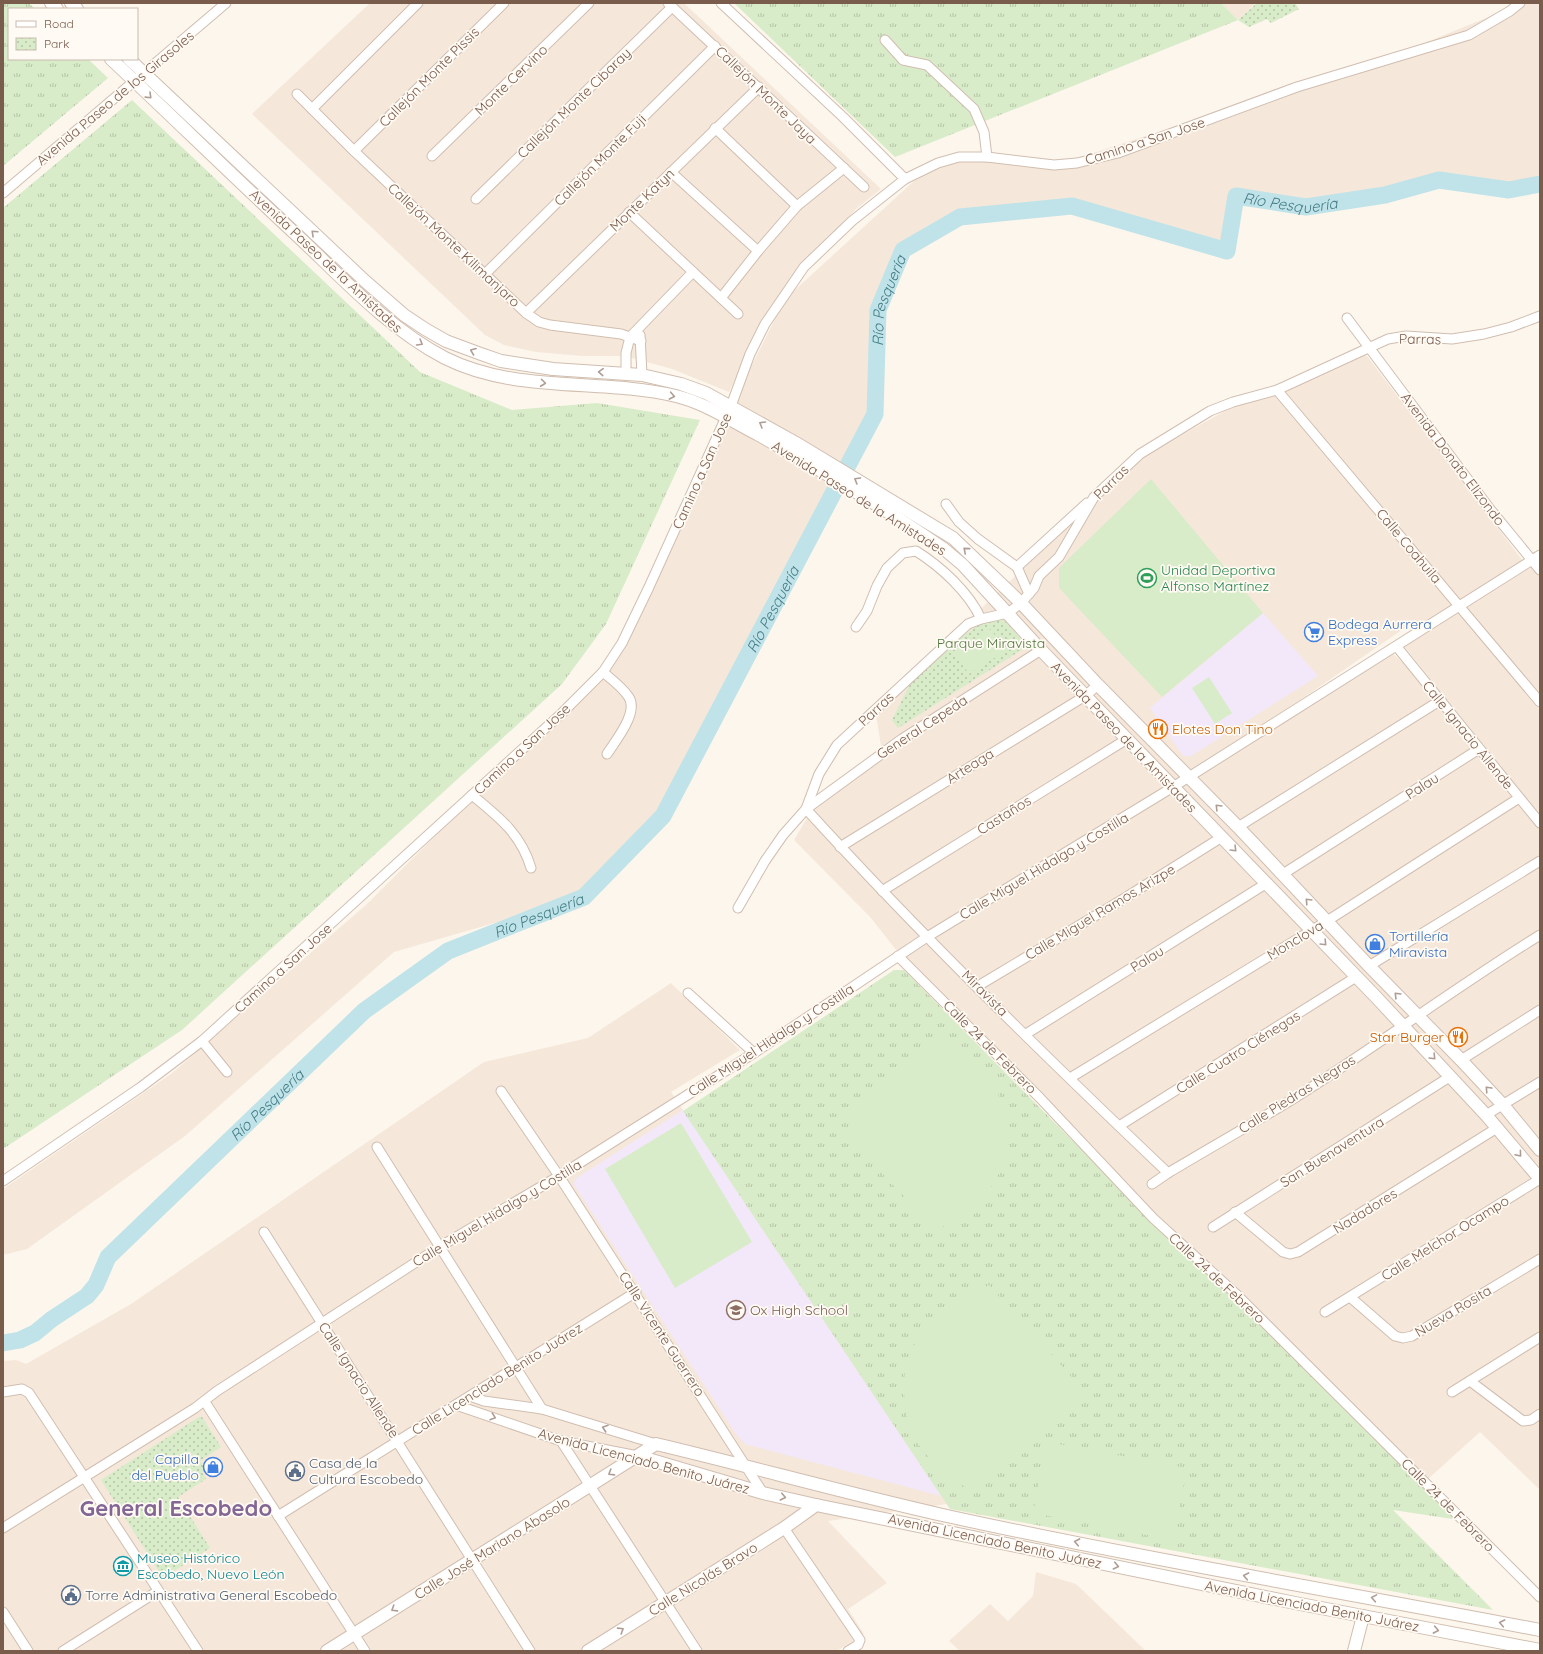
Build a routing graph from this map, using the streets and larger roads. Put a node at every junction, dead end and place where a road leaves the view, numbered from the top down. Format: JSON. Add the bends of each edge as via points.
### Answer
{"nodes":[{"id":1,"x":226,"y":3,"type":"edge"},
{"id":2,"x":418,"y":3,"type":"edge"},
{"id":3,"x":504,"y":3,"type":"edge"},
{"id":4,"x":589,"y":3,"type":"edge"},
{"id":5,"x":721,"y":3,"type":"edge"},
{"id":6,"x":1520,"y":3,"type":"edge"},
{"id":7,"x":670,"y":5,"type":"edge"},
{"id":8,"x":885,"y":40,"type":"dead end"},
{"id":9,"x":715,"y":46,"type":"junction"},
{"id":10,"x":111,"y":60,"type":"edge"},
{"id":11,"x":130,"y":60,"type":"edge"},
{"id":12,"x":145,"y":74,"type":"junction"},
{"id":13,"x":135,"y":82,"type":"junction"},
{"id":14,"x":759,"y":87,"type":"junction"},
{"id":15,"x":297,"y":94,"type":"dead end"},
{"id":16,"x":312,"y":109,"type":"junction"},
{"id":17,"x":715,"y":128,"type":"junction"},
{"id":18,"x":354,"y":151,"type":"junction"},
{"id":19,"x":432,"y":156,"type":"dead end"},
{"id":20,"x":987,"y":157,"type":"junction"},
{"id":21,"x":844,"y":168,"type":"junction"},
{"id":22,"x":671,"y":172,"type":"junction"},
{"id":23,"x":905,"y":179,"type":"junction"},
{"id":24,"x":864,"y":187,"type":"dead end"},
{"id":25,"x":3,"y":193,"type":"edge"},
{"id":26,"x":476,"y":199,"type":"dead end"},
{"id":27,"x":797,"y":206,"type":"junction"},
{"id":28,"x":630,"y":212,"type":"junction"},
{"id":29,"x":758,"y":251,"type":"junction"},
{"id":30,"x":693,"y":272,"type":"junction"},
{"id":31,"x":485,"y":274,"type":"junction"},
{"id":32,"x":721,"y":298,"type":"junction"},
{"id":33,"x":526,"y":313,"type":"junction"},
{"id":34,"x":738,"y":314,"type":"dead end"},
{"id":35,"x":1540,"y":316,"type":"edge"},
{"id":36,"x":1347,"y":318,"type":"dead end"},
{"id":37,"x":639,"y":326,"type":"junction"},
{"id":38,"x":630,"y":337,"type":"junction"},
{"id":39,"x":640,"y":341,"type":"junction"},
{"id":40,"x":1368,"y":347,"type":"junction"},
{"id":41,"x":626,"y":373,"type":"junction"},
{"id":42,"x":642,"y":375,"type":"junction"},
{"id":43,"x":1278,"y":390,"type":"junction"},
{"id":44,"x":731,"y":406,"type":"junction"},
{"id":45,"x":725,"y":417,"type":"junction"},
{"id":46,"x":793,"y":448,"type":"junction"},
{"id":47,"x":1094,"y":497,"type":"junction"},
{"id":48,"x":946,"y":504,"type":"dead end"},
{"id":49,"x":1540,"y":555,"type":"edge"},
{"id":50,"x":1532,"y":560,"type":"junction"},
{"id":51,"x":1017,"y":567,"type":"junction"},
{"id":52,"x":1540,"y":570,"type":"edge"},
{"id":53,"x":1025,"y":598,"type":"junction"},
{"id":54,"x":1460,"y":607,"type":"junction"},
{"id":55,"x":1008,"y":613,"type":"junction"},
{"id":56,"x":980,"y":618,"type":"junction"},
{"id":57,"x":856,"y":627,"type":"dead end"},
{"id":58,"x":1397,"y":647,"type":"junction"},
{"id":59,"x":1041,"y":650,"type":"junction"},
{"id":60,"x":603,"y":672,"type":"junction"},
{"id":61,"x":1098,"y":685,"type":"junction"},
{"id":62,"x":1085,"y":696,"type":"junction"},
{"id":63,"x":1441,"y":700,"type":"junction"},
{"id":64,"x":1540,"y":702,"type":"edge"},
{"id":65,"x":1128,"y":739,"type":"junction"},
{"id":66,"x":1479,"y":749,"type":"junction"},
{"id":67,"x":607,"y":754,"type":"dead end"},
{"id":68,"x":1188,"y":777,"type":"junction"},
{"id":69,"x":1173,"y":787,"type":"junction"},
{"id":70,"x":472,"y":795,"type":"junction"},
{"id":71,"x":1520,"y":798,"type":"junction"},
{"id":72,"x":806,"y":809,"type":"junction"},
{"id":73,"x":1540,"y":823,"type":"edge"},
{"id":74,"x":1238,"y":827,"type":"junction"},
{"id":75,"x":1222,"y":837,"type":"junction"},
{"id":76,"x":840,"y":847,"type":"junction"},
{"id":77,"x":1540,"y":861,"type":"edge"},
{"id":78,"x":530,"y":868,"type":"dead end"},
{"id":79,"x":1282,"y":874,"type":"junction"},
{"id":80,"x":1267,"y":883,"type":"junction"},
{"id":81,"x":882,"y":892,"type":"junction"},
{"id":82,"x":738,"y":908,"type":"dead end"},
{"id":83,"x":1327,"y":921,"type":"junction"},
{"id":84,"x":1312,"y":930,"type":"junction"},
{"id":85,"x":1540,"y":935,"type":"edge"},
{"id":86,"x":927,"y":937,"type":"junction"},
{"id":87,"x":898,"y":956,"type":"junction"},
{"id":88,"x":1369,"y":966,"type":"junction"},
{"id":89,"x":1356,"y":977,"type":"junction"},
{"id":90,"x":978,"y":986,"type":"junction"},
{"id":91,"x":688,"y":993,"type":"dead end"},
{"id":92,"x":1540,"y":1010,"type":"edge"},
{"id":93,"x":1418,"y":1016,"type":"junction"},
{"id":94,"x":1403,"y":1027,"type":"junction"},
{"id":95,"x":1026,"y":1034,"type":"junction"},
{"id":96,"x":202,"y":1041,"type":"junction"},
{"id":97,"x":754,"y":1053,"type":"junction"},
{"id":98,"x":1461,"y":1060,"type":"junction"},
{"id":99,"x":227,"y":1072,"type":"dead end"},
{"id":100,"x":1451,"y":1076,"type":"junction"},
{"id":101,"x":1070,"y":1078,"type":"junction"},
{"id":102,"x":1540,"y":1082,"type":"edge"},
{"id":103,"x":501,"y":1091,"type":"dead end"},
{"id":104,"x":1503,"y":1105,"type":"junction"},
{"id":105,"x":1486,"y":1115,"type":"junction"},
{"id":106,"x":1119,"y":1126,"type":"junction"},
{"id":107,"x":1497,"y":1128,"type":"junction"},
{"id":108,"x":378,"y":1147,"type":"dead end"},
{"id":109,"x":1540,"y":1150,"type":"edge"},
{"id":110,"x":1168,"y":1173,"type":"junction"},
{"id":111,"x":559,"y":1176,"type":"junction"},
{"id":112,"x":1540,"y":1179,"type":"edge"},
{"id":113,"x":3,"y":1181,"type":"edge"},
{"id":114,"x":1152,"y":1184,"type":"dead end"},
{"id":115,"x":1235,"y":1212,"type":"junction"},
{"id":116,"x":1213,"y":1227,"type":"dead end"},
{"id":117,"x":264,"y":1232,"type":"dead end"},
{"id":118,"x":441,"y":1246,"type":"junction"},
{"id":119,"x":1540,"y":1259,"type":"edge"},
{"id":120,"x":636,"y":1292,"type":"junction"},
{"id":121,"x":1350,"y":1297,"type":"junction"},
{"id":122,"x":1326,"y":1312,"type":"dead end"},
{"id":123,"x":322,"y":1322,"type":"junction"},
{"id":124,"x":1540,"y":1338,"type":"edge"},
{"id":125,"x":516,"y":1367,"type":"junction"},
{"id":126,"x":1470,"y":1381,"type":"junction"},
{"id":127,"x":3,"y":1392,"type":"edge"},
{"id":128,"x":1452,"y":1392,"type":"dead end"},
{"id":129,"x":470,"y":1396,"type":"junction"},
{"id":130,"x":205,"y":1402,"type":"junction"},
{"id":131,"x":456,"y":1405,"type":"junction"},
{"id":132,"x":542,"y":1409,"type":"junction"},
{"id":133,"x":1540,"y":1414,"type":"edge"},
{"id":134,"x":398,"y":1440,"type":"junction"},
{"id":135,"x":561,"y":1441,"type":"junction"},
{"id":136,"x":656,"y":1444,"type":"junction"},
{"id":137,"x":638,"y":1456,"type":"junction"},
{"id":138,"x":747,"y":1466,"type":"junction"},
{"id":139,"x":84,"y":1477,"type":"junction"},
{"id":140,"x":590,"y":1486,"type":"junction"},
{"id":141,"x":764,"y":1492,"type":"junction"},
{"id":142,"x":816,"y":1505,"type":"junction"},
{"id":143,"x":278,"y":1516,"type":"junction"},
{"id":144,"x":3,"y":1528,"type":"edge"},
{"id":145,"x":784,"y":1528,"type":"junction"},
{"id":146,"x":473,"y":1560,"type":"junction"},
{"id":147,"x":1297,"y":1586,"type":"junction"},
{"id":148,"x":158,"y":1591,"type":"junction"},
{"id":149,"x":1540,"y":1597,"type":"edge"},
{"id":150,"x":667,"y":1602,"type":"junction"},
{"id":151,"x":1295,"y":1603,"type":"junction"},
{"id":152,"x":3,"y":1612,"type":"edge"},
{"id":153,"x":1363,"y":1616,"type":"junction"},
{"id":154,"x":1540,"y":1630,"type":"edge"},
{"id":155,"x":354,"y":1634,"type":"junction"},
{"id":156,"x":1540,"y":1650,"type":"edge"},
{"id":157,"x":28,"y":1651,"type":"edge"},
{"id":158,"x":63,"y":1651,"type":"edge"},
{"id":159,"x":198,"y":1651,"type":"edge"},
{"id":160,"x":327,"y":1651,"type":"edge"},
{"id":161,"x":365,"y":1651,"type":"edge"},
{"id":162,"x":530,"y":1651,"type":"edge"},
{"id":163,"x":588,"y":1651,"type":"edge"},
{"id":164,"x":697,"y":1651,"type":"edge"},
{"id":165,"x":848,"y":1651,"type":"edge"},
{"id":166,"x":1354,"y":1651,"type":"edge"}],
"edges":[{"from":1,"to":12,"type":"street","name":"Avenida Paseo de los Girasoles"},
{"from":2,"to":16,"type":"street"},
{"from":3,"to":18,"type":"street","name":"Callejón Monte Pissis"},
{"from":4,"to":19,"type":"street","name":"Monte Cervino"},
{"from":5,"to":23,"type":"street","via":[[844,117]]},
{"from":6,"to":20,"type":"street","name":"Camino a San Jose","via":[[1469,35],[1297,87],[1118,153],[1077,163],[1054,165]]},
{"from":7,"to":9,"type":"street","name":"Callejón Monte Jaya"},
{"from":7,"to":26,"type":"street","name":"Callejón Monte Cibaray"},
{"from":8,"to":20,"type":"street","via":[[903,60],[927,65],[974,109],[984,132]]},
{"from":9,"to":14,"type":"street","name":"Callejón Monte Jaya"},
{"from":9,"to":31,"type":"street","name":"Callejón Monte Fuji"},
{"from":10,"to":13,"type":"street","name":"Avenida Paseo de la Amistades"},
{"from":11,"to":12,"type":"street","name":"Avenida Paseo de la Amistades"},
{"from":12,"to":13,"type":"street","name":"Avenida Paseo de los Girasoles"},
{"from":41,"to":12,"type":"street","name":"Avenida Paseo de la Amistades","one_way":true,"via":[[553,369],[501,361],[446,341],[425,329],[404,315],[365,281]]},
{"from":13,"to":25,"type":"street","name":"Avenida Paseo de los Girasoles"},
{"from":13,"to":45,"type":"street","name":"Avenida Paseo de la Amistades","one_way":true,"via":[[356,292],[398,329],[424,346],[447,358],[490,374],[544,383],[622,388],[676,396],[701,404]]},
{"from":14,"to":17,"type":"street","name":"Monte Katyn"},
{"from":14,"to":21,"type":"street","name":"Callejón Monte Jaya"},
{"from":15,"to":16,"type":"street","name":"Callejón Monte Kilimanjaro"},
{"from":16,"to":18,"type":"street","name":"Callejón Monte Kilimanjaro"},
{"from":17,"to":22,"type":"street","name":"Monte Katyn"},
{"from":17,"to":27,"type":"street"},
{"from":18,"to":31,"type":"street","name":"Callejón Monte Kilimanjaro"},
{"from":20,"to":23,"type":"street","name":"Camino a San Jose","via":[[959,158],[938,163]]},
{"from":21,"to":24,"type":"street","name":"Callejón Monte Jaya"},
{"from":21,"to":27,"type":"street"},
{"from":22,"to":28,"type":"street","name":"Monte Katyn"},
{"from":22,"to":29,"type":"street"},
{"from":23,"to":44,"type":"street","name":"Camino a San Jose","via":[[852,221],[804,267],[765,324],[750,354]]},
{"from":27,"to":29,"type":"street"},
{"from":28,"to":30,"type":"street"},
{"from":28,"to":33,"type":"street","name":"Monte Katyn"},
{"from":29,"to":32,"type":"street"},
{"from":30,"to":32,"type":"street"},
{"from":30,"to":37,"type":"street"},
{"from":31,"to":33,"type":"street","name":"Callejón Monte Kilimanjaro"},
{"from":32,"to":34,"type":"street"},
{"from":33,"to":38,"type":"street","name":"Callejón Monte Kilimanjaro","via":[[550,325]]},
{"from":35,"to":40,"type":"street","name":"Parras","via":[[1484,334],[1452,339],[1406,336],[1388,339]]},
{"from":36,"to":40,"type":"street","name":"Avenida Donato Elizondo"},
{"from":37,"to":38,"type":"street"},
{"from":37,"to":39,"type":"street"},
{"from":38,"to":39,"type":"street","name":"Callejón Monte Kilimanjaro"},
{"from":38,"to":41,"type":"street","via":[[626,353]]},
{"from":39,"to":42,"type":"street"},
{"from":40,"to":43,"type":"street","name":"Parras"},
{"from":40,"to":50,"type":"street","name":"Avenida Donato Elizondo","via":[[1490,509]]},
{"from":41,"to":42,"type":"street","name":"Avenida Paseo de la Amistades"},
{"from":42,"to":44,"type":"street","name":"Avenida Paseo de la Amistades","via":[[681,384]]},
{"from":43,"to":47,"type":"street","name":"Parras","via":[[1221,406],[1189,423],[1140,454]]},
{"from":43,"to":54,"type":"street","name":"Calle Coahuila"},
{"from":44,"to":45,"type":"street","name":"Camino a San Jose"},
{"from":46,"to":44,"type":"street","name":"Avenida Paseo de la Amistades","one_way":true},
{"from":45,"to":46,"type":"street","name":"Avenida Paseo de la Amistades"},
{"from":45,"to":60,"type":"street","name":"Camino a San Jose","via":[[639,609],[622,643]]},
{"from":53,"to":46,"type":"street","name":"Avenida Paseo de la Amistades","one_way":true,"via":[[994,577],[953,538]]},
{"from":46,"to":55,"type":"street","name":"Avenida Paseo de la Amistades","via":[[944,549],[963,565]]},
{"from":47,"to":51,"type":"street"},
{"from":47,"to":53,"type":"street","name":"Parras","via":[[1060,557],[1039,576],[1034,588]]},
{"from":48,"to":51,"type":"street","via":[[978,539]]},
{"from":49,"to":50,"type":"street","name":"Calle Miguel Hidalgo y Costilla"},
{"from":50,"to":52,"type":"street","name":"Avenida Donato Elizondo"},
{"from":50,"to":54,"type":"street","name":"Calle Miguel Hidalgo y Costilla"},
{"from":51,"to":53,"type":"street"},
{"from":53,"to":55,"type":"street","name":"Parras"},
{"from":53,"to":61,"type":"street","name":"Avenida Paseo de la Amistades"},
{"from":54,"to":58,"type":"street","name":"Calle Miguel Hidalgo y Costilla"},
{"from":54,"to":64,"type":"street","name":"Calle Coahuila"},
{"from":55,"to":56,"type":"street","name":"Parras"},
{"from":55,"to":59,"type":"street","name":"Avenida Paseo de la Amistades"},
{"from":56,"to":57,"type":"street","via":[[975,606],[935,563],[916,550],[903,553],[887,568],[867,611]]},
{"from":56,"to":72,"type":"street","name":"Parras","via":[[954,635],[837,745],[819,774]]},
{"from":58,"to":63,"type":"street","name":"Calle Ignacio Allende"},
{"from":58,"to":68,"type":"street","name":"Calle Miguel Hidalgo y Costilla"},
{"from":59,"to":62,"type":"street","name":"Avenida Paseo de la Amistades"},
{"from":59,"to":72,"type":"street","name":"General Cepeda","via":[[902,739]]},
{"from":60,"to":67,"type":"street","via":[[628,695],[633,706],[631,715]]},
{"from":60,"to":70,"type":"street","name":"Camino a San Jose"},
{"from":61,"to":62,"type":"street","name":"Arteaga"},
{"from":61,"to":68,"type":"street","name":"Avenida Paseo de la Amistades"},
{"from":62,"to":65,"type":"street","name":"Avenida Paseo de la Amistades"},
{"from":62,"to":76,"type":"street","name":"Arteaga"},
{"from":63,"to":66,"type":"street","name":"Calle Ignacio Allende"},
{"from":63,"to":74,"type":"street"},
{"from":65,"to":69,"type":"street","name":"Avenida Paseo de la Amistades"},
{"from":65,"to":81,"type":"street","name":"Castaños"},
{"from":66,"to":71,"type":"street","name":"Calle Ignacio Allende"},
{"from":66,"to":79,"type":"street","name":"Palau"},
{"from":68,"to":69,"type":"street","name":"Calle Miguel Hidalgo y Costilla"},
{"from":74,"to":68,"type":"street","name":"Avenida Paseo de la Amistades","one_way":true},
{"from":69,"to":75,"type":"street","name":"Avenida Paseo de la Amistades"},
{"from":69,"to":86,"type":"street","name":"Calle Miguel Hidalgo y Costilla"},
{"from":70,"to":78,"type":"street","via":[[508,826],[527,856]]},
{"from":70,"to":96,"type":"street","name":"Camino a San Jose"},
{"from":71,"to":73,"type":"street","name":"Calle Ignacio Allende"},
{"from":71,"to":83,"type":"street","name":"Monclova"},
{"from":72,"to":76,"type":"street","name":"Miravista"},
{"from":72,"to":82,"type":"street","name":"Parras","via":[[765,861]]},
{"from":74,"to":79,"type":"street","name":"Avenida Paseo de la Amistades"},
{"from":75,"to":80,"type":"street","name":"Avenida Paseo de la Amistades","one_way":true},
{"from":75,"to":90,"type":"street","name":"Calle Miguel Ramos Arizpe"},
{"from":76,"to":81,"type":"street","name":"Miravista"},
{"from":77,"to":88,"type":"street"},
{"from":83,"to":79,"type":"street","name":"Avenida Paseo de la Amistades","one_way":true},
{"from":80,"to":84,"type":"street","name":"Avenida Paseo de la Amistades"},
{"from":80,"to":95,"type":"street","name":"Palau"},
{"from":81,"to":86,"type":"street","name":"Miravista"},
{"from":83,"to":84,"type":"street","name":"Monclova"},
{"from":83,"to":88,"type":"street","name":"Avenida Paseo de la Amistades"},
{"from":84,"to":89,"type":"street","name":"Avenida Paseo de la Amistades","one_way":true},
{"from":84,"to":101,"type":"street","name":"Monclova"},
{"from":85,"to":93,"type":"street","name":"Calle Piedras Negras","via":[[1453,990]]},
{"from":86,"to":87,"type":"street","name":"Calle Miguel Hidalgo y Costilla"},
{"from":86,"to":90,"type":"street","name":"Miravista"},
{"from":87,"to":97,"type":"street","name":"Calle Miguel Hidalgo y Costilla"},
{"from":87,"to":149,"type":"street","name":"Calle 24 de Febrero","via":[[1040,1098],[1153,1218],[1235,1293]]},
{"from":93,"to":88,"type":"street","name":"Avenida Paseo de la Amistades","one_way":true},
{"from":89,"to":94,"type":"street","name":"Avenida Paseo de la Amistades"},
{"from":89,"to":106,"type":"street","name":"Calle Cuatro Ciénegas"},
{"from":90,"to":95,"type":"street","name":"Miravista"},
{"from":91,"to":97,"type":"street"},
{"from":92,"to":98,"type":"street"},
{"from":93,"to":94,"type":"street","name":"Calle Piedras Negras"},
{"from":93,"to":98,"type":"street","name":"Avenida Paseo de la Amistades"},
{"from":94,"to":100,"type":"street","name":"Avenida Paseo de la Amistades","one_way":true},
{"from":94,"to":110,"type":"street","name":"Calle Piedras Negras","via":[[1293,1099]]},
{"from":95,"to":101,"type":"street","name":"Miravista"},
{"from":96,"to":99,"type":"street"},
{"from":96,"to":113,"type":"street","name":"Camino a San Jose","via":[[141,1088]]},
{"from":97,"to":111,"type":"street","name":"Calle Miguel Hidalgo y Costilla"},
{"from":104,"to":98,"type":"street","name":"Avenida Paseo de la Amistades","one_way":true},
{"from":100,"to":105,"type":"street","name":"Avenida Paseo de la Amistades"},
{"from":100,"to":115,"type":"street","name":"San Buenaventura"},
{"from":101,"to":106,"type":"street","name":"Miravista"},
{"from":102,"to":104,"type":"street"},
{"from":103,"to":111,"type":"street","name":"Calle Vicente Guerrero"},
{"from":104,"to":105,"type":"street"},
{"from":104,"to":109,"type":"street","name":"Avenida Paseo de la Amistades"},
{"from":105,"to":107,"type":"street","name":"Avenida Paseo de la Amistades"},
{"from":106,"to":110,"type":"street","name":"Miravista"},
{"from":107,"to":112,"type":"street","name":"Avenida Paseo de la Amistades","one_way":true},
{"from":107,"to":115,"type":"street","name":"Nadadores","via":[[1298,1252],[1283,1252]]},
{"from":108,"to":118,"type":"street"},
{"from":110,"to":114,"type":"street","name":"Calle Piedras Negras"},
{"from":111,"to":118,"type":"street","name":"Calle Miguel Hidalgo y Costilla"},
{"from":111,"to":120,"type":"street","name":"Calle Vicente Guerrero"},
{"from":112,"to":121,"type":"street","name":"Calle Melchor Ocampo"},
{"from":115,"to":116,"type":"street","name":"San Buenaventura"},
{"from":117,"to":123,"type":"street","name":"Calle Ignacio Allende"},
{"from":118,"to":123,"type":"street","name":"Calle Miguel Hidalgo y Costilla"},
{"from":118,"to":125,"type":"street"},
{"from":119,"to":121,"type":"street","name":"Nueva Rosita","via":[[1412,1336],[1403,1338],[1395,1336]]},
{"from":120,"to":125,"type":"street","name":"Calle Licenciado Benito Juárez"},
{"from":120,"to":138,"type":"street","name":"Calle Vicente Guerrero"},
{"from":121,"to":122,"type":"street","name":"Calle Melchor Ocampo"},
{"from":123,"to":130,"type":"street","name":"Calle Miguel Hidalgo y Costilla","via":[[217,1391]]},
{"from":123,"to":134,"type":"street","name":"Calle Ignacio Allende"},
{"from":124,"to":126,"type":"street"},
{"from":125,"to":129,"type":"street","name":"Calle Licenciado Benito Juárez"},
{"from":125,"to":132,"type":"street"},
{"from":126,"to":128,"type":"street"},
{"from":126,"to":133,"type":"street","via":[[1523,1421],[1531,1420]]},
{"from":127,"to":139,"type":"street","via":[[25,1389]]},
{"from":129,"to":131,"type":"street","name":"Calle Licenciado Benito Juárez"},
{"from":129,"to":132,"type":"street","name":"Avenida Licenciado Benito Juárez","via":[[484,1401]]},
{"from":130,"to":139,"type":"street","name":"Calle Miguel Hidalgo y Costilla"},
{"from":130,"to":143,"type":"street"},
{"from":131,"to":134,"type":"street","name":"Calle Licenciado Benito Juárez"},
{"from":131,"to":135,"type":"street","name":"Avenida Licenciado Benito Juárez","one_way":true},
{"from":136,"to":132,"type":"street","name":"Avenida Licenciado Benito Juárez","one_way":true},
{"from":134,"to":143,"type":"street","name":"Calle Licenciado Benito Juárez"},
{"from":134,"to":146,"type":"street","name":"Calle Ignacio Allende"},
{"from":135,"to":137,"type":"street","name":"Avenida Licenciado Benito Juárez"},
{"from":135,"to":140,"type":"street"},
{"from":136,"to":137,"type":"street","name":"Calle José Mariano Abasolo"},
{"from":136,"to":138,"type":"street","name":"Avenida Licenciado Benito Juárez"},
{"from":137,"to":140,"type":"street","name":"Calle José Mariano Abasolo","one_way":true},
{"from":137,"to":141,"type":"street","name":"Avenida Licenciado Benito Juárez"},
{"from":138,"to":141,"type":"street","name":"Calle Vicente Guerrero"},
{"from":147,"to":138,"type":"street","name":"Avenida Licenciado Benito Juárez","one_way":true,"via":[[946,1516]]},
{"from":139,"to":144,"type":"street","name":"Calle Miguel Hidalgo y Costilla"},
{"from":139,"to":148,"type":"street"},
{"from":140,"to":146,"type":"street","name":"Calle José Mariano Abasolo"},
{"from":140,"to":150,"type":"street"},
{"from":141,"to":142,"type":"street","name":"Avenida Licenciado Benito Juárez","one_way":true},
{"from":142,"to":145,"type":"street","name":"Calle Nicolás Bravo"},
{"from":142,"to":151,"type":"street","name":"Avenida Licenciado Benito Juárez","one_way":true},
{"from":143,"to":155,"type":"street"},
{"from":145,"to":150,"type":"street","name":"Calle Nicolás Bravo"},
{"from":145,"to":165,"type":"street","via":[[859,1639],[858,1645]]},
{"from":146,"to":155,"type":"street","name":"Calle José Mariano Abasolo","one_way":true},
{"from":146,"to":162,"type":"street","name":"Calle Ignacio Allende"},
{"from":147,"to":151,"type":"street"},
{"from":154,"to":147,"type":"street","name":"Avenida Licenciado Benito Juárez","one_way":true},
{"from":148,"to":158,"type":"street"},
{"from":148,"to":159,"type":"street"},
{"from":163,"to":150,"type":"street","name":"Calle Nicolás Bravo","one_way":true},
{"from":150,"to":164,"type":"street"},
{"from":151,"to":153,"type":"street","name":"Avenida Licenciado Benito Juárez"},
{"from":152,"to":157,"type":"street"},
{"from":153,"to":156,"type":"street","name":"Avenida Licenciado Benito Juárez","one_way":true},
{"from":153,"to":166,"type":"street"},
{"from":155,"to":160,"type":"street","name":"Calle José Mariano Abasolo"},
{"from":155,"to":161,"type":"street"}]}
